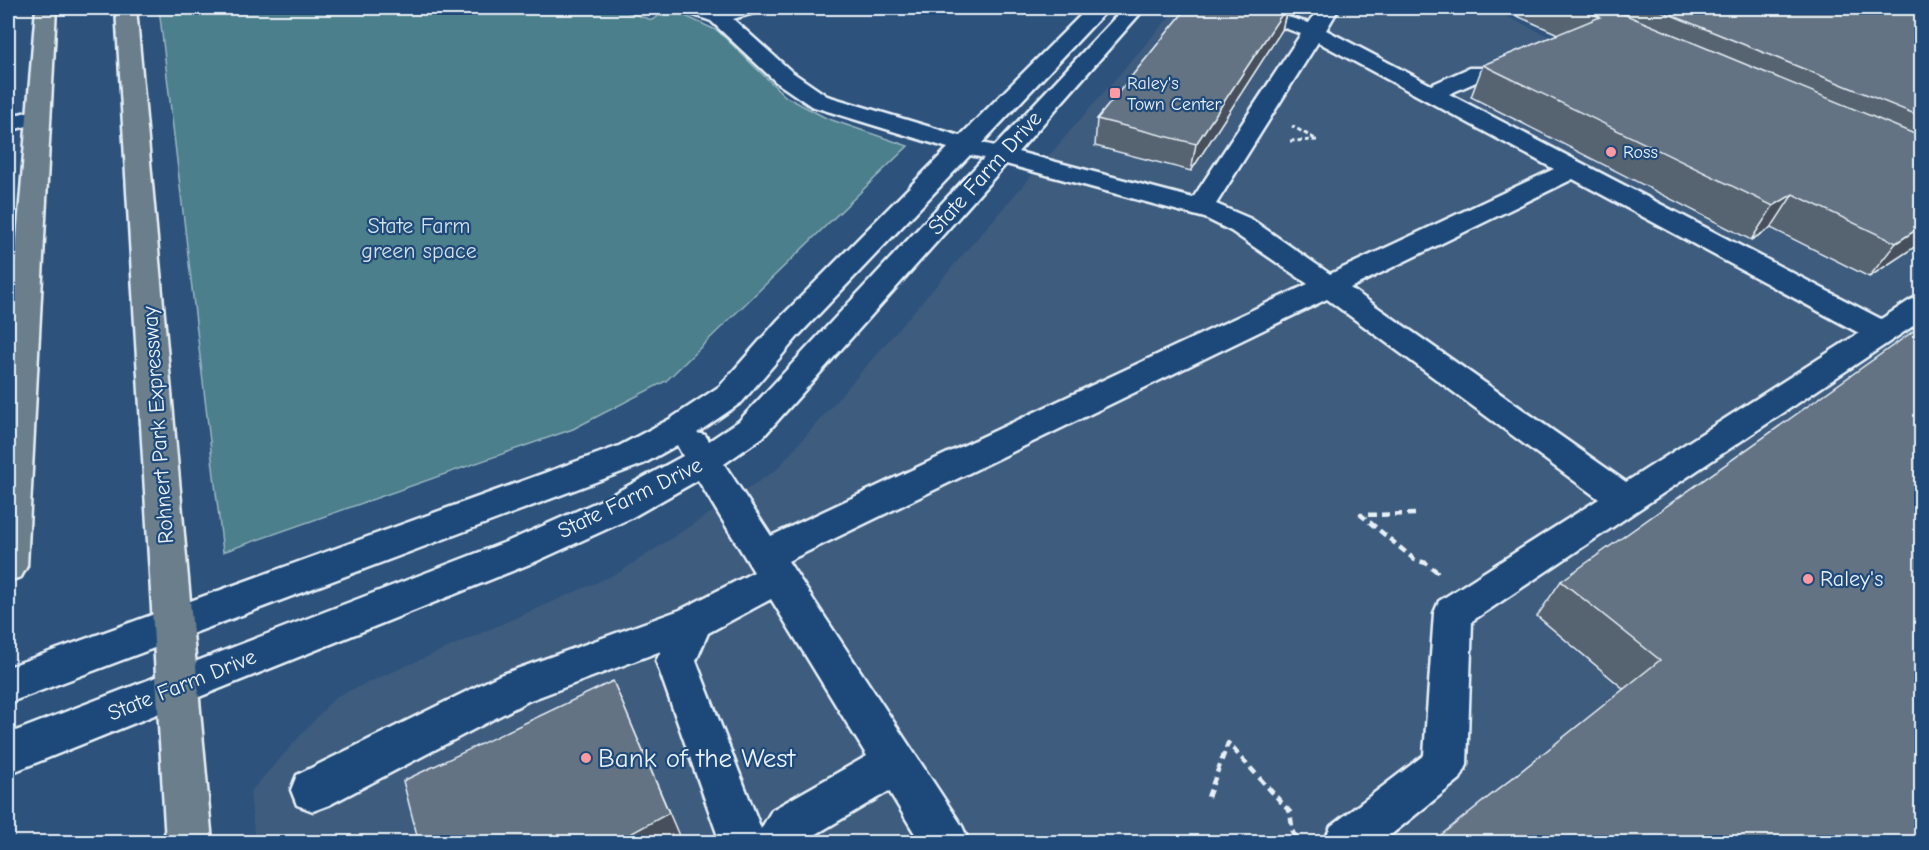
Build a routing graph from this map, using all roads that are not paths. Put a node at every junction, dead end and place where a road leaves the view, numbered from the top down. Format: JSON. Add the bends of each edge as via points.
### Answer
{"nodes":[{"id":1,"x":46,"y":8,"type":"edge"},
{"id":2,"x":126,"y":8,"type":"edge"},
{"id":3,"x":692,"y":8,"type":"edge"},
{"id":4,"x":750,"y":8,"type":"edge"},
{"id":5,"x":1099,"y":8,"type":"edge"},
{"id":6,"x":1135,"y":8,"type":"edge"},
{"id":7,"x":1228,"y":8,"type":"edge"},
{"id":8,"x":1329,"y":8,"type":"edge"},
{"id":9,"x":718,"y":17,"type":"junction"},
{"id":10,"x":1314,"y":32,"type":"junction"},
{"id":11,"x":1477,"y":73,"type":"dead end"},
{"id":12,"x":1431,"y":93,"type":"junction"},
{"id":13,"x":38,"y":116,"type":"junction"},
{"id":14,"x":8,"y":124,"type":"edge"},
{"id":15,"x":966,"y":146,"type":"junction"},
{"id":16,"x":1002,"y":155,"type":"junction"},
{"id":17,"x":1574,"y":169,"type":"junction"},
{"id":18,"x":1200,"y":208,"type":"junction"},
{"id":19,"x":1330,"y":286,"type":"junction"},
{"id":20,"x":1922,"y":306,"type":"edge"},
{"id":21,"x":1881,"y":332,"type":"junction"},
{"id":22,"x":682,"y":427,"type":"junction"},
{"id":23,"x":706,"y":462,"type":"junction"},
{"id":24,"x":1625,"y":500,"type":"junction"},
{"id":25,"x":8,"y":566,"type":"edge"},
{"id":26,"x":773,"y":566,"type":"junction"},
{"id":27,"x":694,"y":622,"type":"junction"},
{"id":28,"x":173,"y":623,"type":"junction"},
{"id":29,"x":8,"y":685,"type":"edge"},
{"id":30,"x":178,"y":686,"type":"junction"},
{"id":31,"x":8,"y":754,"type":"edge"},
{"id":32,"x":896,"y":763,"type":"junction"},
{"id":33,"x":313,"y":790,"type":"dead end"},
{"id":34,"x":189,"y":843,"type":"edge"},
{"id":35,"x":743,"y":843,"type":"edge"},
{"id":36,"x":778,"y":843,"type":"edge"},
{"id":37,"x":946,"y":843,"type":"edge"},
{"id":38,"x":1347,"y":843,"type":"edge"}],
"edges":[{"from":1,"to":13,"type":"main road"},
{"from":2,"to":28,"type":"main road","name":"Rohnert Park Expressway"},
{"from":3,"to":9,"type":"street"},
{"from":4,"to":9,"type":"street"},
{"from":5,"to":15,"type":"street","name":"State Farm Drive"},
{"from":6,"to":16,"type":"street","name":"State Farm Drive"},
{"from":7,"to":10,"type":"street","via":[[1280,19]]},
{"from":8,"to":10,"type":"street"},
{"from":9,"to":15,"type":"street","via":[[784,77],[819,101]]},
{"from":10,"to":12,"type":"street"},
{"from":10,"to":18,"type":"street"},
{"from":11,"to":12,"type":"street"},
{"from":12,"to":17,"type":"street"},
{"from":13,"to":14,"type":"street"},
{"from":13,"to":25,"type":"main road"},
{"from":15,"to":16,"type":"street"},
{"from":15,"to":22,"type":"street","name":"State Farm Drive","via":[[789,327],[731,394]]},
{"from":16,"to":18,"type":"street"},
{"from":16,"to":23,"type":"street","name":"State Farm Drive","via":[[751,429]]},
{"from":17,"to":19,"type":"street"},
{"from":17,"to":21,"type":"street"},
{"from":18,"to":19,"type":"street","via":[[1241,225]]},
{"from":19,"to":24,"type":"street"},
{"from":19,"to":26,"type":"street"},
{"from":20,"to":21,"type":"street"},
{"from":21,"to":24,"type":"street"},
{"from":22,"to":23,"type":"street"},
{"from":22,"to":28,"type":"street","name":"State Farm Drive","via":[[631,455]]},
{"from":23,"to":26,"type":"street"},
{"from":23,"to":30,"type":"street","name":"State Farm Drive","via":[[511,556]]},
{"from":24,"to":38,"type":"street","via":[[1453,613],[1445,765]]},
{"from":26,"to":27,"type":"street"},
{"from":26,"to":32,"type":"street"},
{"from":27,"to":33,"type":"street","via":[[514,688]]},
{"from":27,"to":35,"type":"street","via":[[676,661]]},
{"from":28,"to":29,"type":"street","name":"State Farm Drive"},
{"from":28,"to":30,"type":"main road","name":"Rohnert Park Expressway"},
{"from":30,"to":31,"type":"street","name":"State Farm Drive"},
{"from":30,"to":34,"type":"main road","name":"Rohnert Park Expressway"},
{"from":32,"to":36,"type":"street","via":[[789,826]]},
{"from":32,"to":37,"type":"street"}]}
